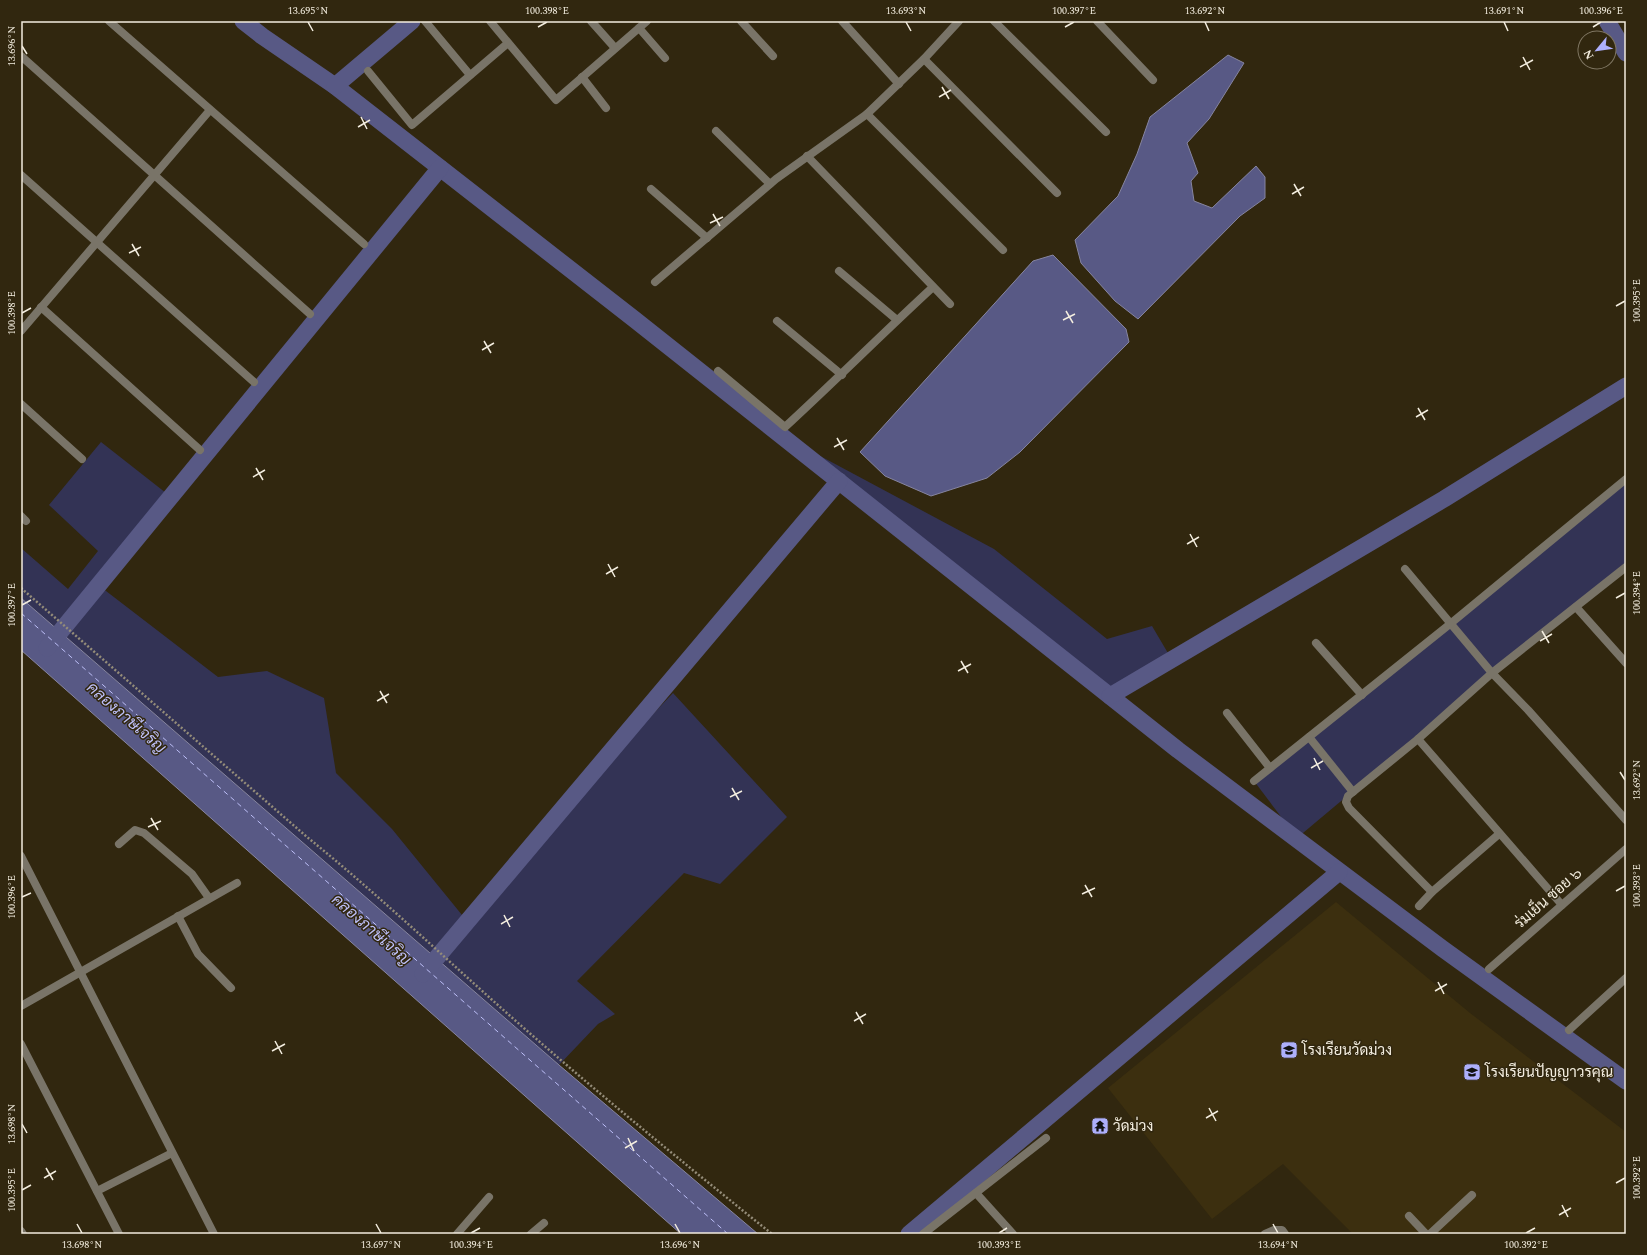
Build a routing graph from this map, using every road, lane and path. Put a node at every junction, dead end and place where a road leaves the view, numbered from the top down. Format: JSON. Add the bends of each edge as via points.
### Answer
{"nodes":[{"id":1,"x":109,"y":21,"type":"edge"},
{"id":2,"x":425,"y":21,"type":"edge"},
{"id":3,"x":490,"y":21,"type":"edge"},
{"id":4,"x":591,"y":21,"type":"edge"},
{"id":5,"x":647,"y":21,"type":"edge"},
{"id":6,"x":741,"y":21,"type":"edge"},
{"id":7,"x":842,"y":21,"type":"edge"},
{"id":8,"x":994,"y":21,"type":"edge"},
{"id":9,"x":1097,"y":21,"type":"edge"},
{"id":10,"x":955,"y":22,"type":"edge"},
{"id":11,"x":639,"y":28,"type":"junction"},
{"id":12,"x":508,"y":43,"type":"junction"},
{"id":13,"x":615,"y":48,"type":"junction"},
{"id":14,"x":21,"y":56,"type":"edge"},
{"id":15,"x":773,"y":56,"type":"dead end"},
{"id":16,"x":665,"y":58,"type":"dead end"},
{"id":17,"x":924,"y":59,"type":"junction"},
{"id":18,"x":368,"y":71,"type":"dead end"},
{"id":19,"x":470,"y":76,"type":"junction"},
{"id":20,"x":582,"y":77,"type":"junction"},
{"id":21,"x":1153,"y":80,"type":"dead end"},
{"id":22,"x":899,"y":84,"type":"junction"},
{"id":23,"x":606,"y":108,"type":"dead end"},
{"id":24,"x":210,"y":110,"type":"junction"},
{"id":25,"x":867,"y":114,"type":"junction"},
{"id":26,"x":716,"y":131,"type":"dead end"},
{"id":27,"x":1106,"y":132,"type":"dead end"},
{"id":28,"x":807,"y":156,"type":"junction"},
{"id":29,"x":21,"y":175,"type":"edge"},
{"id":30,"x":154,"y":175,"type":"junction"},
{"id":31,"x":770,"y":184,"type":"junction"},
{"id":32,"x":651,"y":188,"type":"dead end"},
{"id":33,"x":1058,"y":193,"type":"dead end"},
{"id":34,"x":707,"y":238,"type":"junction"},
{"id":35,"x":97,"y":242,"type":"junction"},
{"id":36,"x":364,"y":244,"type":"dead end"},
{"id":37,"x":1004,"y":250,"type":"dead end"},
{"id":38,"x":839,"y":271,"type":"dead end"},
{"id":39,"x":655,"y":282,"type":"dead end"},
{"id":40,"x":933,"y":287,"type":"junction"},
{"id":41,"x":950,"y":304,"type":"dead end"},
{"id":42,"x":41,"y":307,"type":"junction"},
{"id":43,"x":310,"y":314,"type":"dead end"},
{"id":44,"x":897,"y":320,"type":"junction"},
{"id":45,"x":777,"y":321,"type":"dead end"},
{"id":46,"x":21,"y":331,"type":"edge"},
{"id":47,"x":718,"y":371,"type":"dead end"},
{"id":48,"x":842,"y":375,"type":"junction"},
{"id":49,"x":254,"y":382,"type":"dead end"},
{"id":50,"x":21,"y":404,"type":"edge"},
{"id":51,"x":200,"y":450,"type":"dead end"},
{"id":52,"x":82,"y":459,"type":"dead end"},
{"id":53,"x":1626,"y":479,"type":"edge"},
{"id":54,"x":1626,"y":567,"type":"edge"},
{"id":55,"x":1405,"y":569,"type":"dead end"},
{"id":56,"x":21,"y":588,"type":"edge"},
{"id":57,"x":1576,"y":607,"type":"junction"},
{"id":58,"x":1450,"y":624,"type":"junction"},
{"id":59,"x":1316,"y":643,"type":"dead end"},
{"id":60,"x":1626,"y":663,"type":"edge"},
{"id":61,"x":1492,"y":673,"type":"junction"},
{"id":62,"x":1362,"y":695,"type":"junction"},
{"id":63,"x":1227,"y":713,"type":"dead end"},
{"id":64,"x":1309,"y":737,"type":"junction"},
{"id":65,"x":1418,"y":739,"type":"junction"},
{"id":66,"x":1270,"y":768,"type":"junction"},
{"id":67,"x":1254,"y":781,"type":"dead end"},
{"id":68,"x":1353,"y":792,"type":"junction"},
{"id":69,"x":1626,"y":820,"type":"edge"},
{"id":70,"x":1499,"y":834,"type":"junction"},
{"id":71,"x":119,"y":844,"type":"dead end"},
{"id":72,"x":1626,"y":849,"type":"edge"},
{"id":73,"x":21,"y":856,"type":"edge"},
{"id":74,"x":236,"y":882,"type":"dead end"},
{"id":75,"x":1432,"y":892,"type":"junction"},
{"id":76,"x":209,"y":898,"type":"junction"},
{"id":77,"x":1562,"y":905,"type":"junction"},
{"id":78,"x":1419,"y":906,"type":"dead end"},
{"id":79,"x":178,"y":916,"type":"junction"},
{"id":80,"x":1489,"y":969,"type":"dead end"},
{"id":81,"x":81,"y":972,"type":"junction"},
{"id":82,"x":1626,"y":979,"type":"edge"},
{"id":83,"x":231,"y":988,"type":"dead end"},
{"id":84,"x":21,"y":1006,"type":"edge"},
{"id":85,"x":1569,"y":1030,"type":"dead end"},
{"id":86,"x":21,"y":1044,"type":"edge"},
{"id":87,"x":1046,"y":1138,"type":"dead end"},
{"id":88,"x":172,"y":1152,"type":"junction"},
{"id":89,"x":97,"y":1191,"type":"junction"},
{"id":90,"x":976,"y":1193,"type":"junction"},
{"id":91,"x":1472,"y":1195,"type":"dead end"},
{"id":92,"x":489,"y":1197,"type":"dead end"},
{"id":93,"x":1409,"y":1216,"type":"dead end"},
{"id":94,"x":544,"y":1223,"type":"dead end"},
{"id":95,"x":21,"y":1231,"type":"edge"},
{"id":96,"x":23,"y":1234,"type":"edge"},
{"id":97,"x":119,"y":1234,"type":"edge"},
{"id":98,"x":214,"y":1234,"type":"edge"},
{"id":99,"x":457,"y":1234,"type":"edge"},
{"id":100,"x":531,"y":1234,"type":"edge"},
{"id":101,"x":772,"y":1234,"type":"edge"},
{"id":102,"x":923,"y":1234,"type":"edge"},
{"id":103,"x":1012,"y":1234,"type":"edge"},
{"id":104,"x":1265,"y":1234,"type":"edge"},
{"id":105,"x":1285,"y":1234,"type":"edge"},
{"id":106,"x":1426,"y":1234,"type":"edge"},
{"id":107,"x":1430,"y":1234,"type":"edge"}],
"edges":[{"from":1,"to":24,"type":"street"},
{"from":2,"to":19,"type":"street"},
{"from":3,"to":12,"type":"street"},
{"from":4,"to":13,"type":"street"},
{"from":5,"to":11,"type":"street"},
{"from":6,"to":15,"type":"street"},
{"from":7,"to":22,"type":"street"},
{"from":8,"to":27,"type":"street"},
{"from":9,"to":21,"type":"street"},
{"from":10,"to":17,"type":"street"},
{"from":11,"to":13,"type":"street"},
{"from":11,"to":16,"type":"street"},
{"from":12,"to":19,"type":"street"},
{"from":12,"to":20,"type":"street","via":[[556,100]]},
{"from":13,"to":20,"type":"street"},
{"from":14,"to":30,"type":"street"},
{"from":17,"to":22,"type":"street"},
{"from":17,"to":33,"type":"street"},
{"from":18,"to":19,"type":"street","via":[[412,125]]},
{"from":20,"to":23,"type":"street"},
{"from":22,"to":25,"type":"street"},
{"from":24,"to":30,"type":"street"},
{"from":24,"to":36,"type":"street"},
{"from":25,"to":28,"type":"street"},
{"from":25,"to":37,"type":"street"},
{"from":26,"to":31,"type":"street"},
{"from":28,"to":31,"type":"street"},
{"from":28,"to":40,"type":"street"},
{"from":29,"to":35,"type":"street"},
{"from":30,"to":35,"type":"street"},
{"from":30,"to":43,"type":"street"},
{"from":31,"to":34,"type":"street"},
{"from":32,"to":34,"type":"street"},
{"from":34,"to":39,"type":"street"},
{"from":35,"to":42,"type":"street"},
{"from":35,"to":49,"type":"street"},
{"from":38,"to":44,"type":"street"},
{"from":40,"to":41,"type":"street"},
{"from":40,"to":44,"type":"street"},
{"from":42,"to":46,"type":"street"},
{"from":42,"to":51,"type":"street"},
{"from":44,"to":48,"type":"street"},
{"from":45,"to":48,"type":"street"},
{"from":47,"to":48,"type":"street","via":[[785,427]]},
{"from":50,"to":52,"type":"street"},
{"from":53,"to":58,"type":"street"},
{"from":54,"to":57,"type":"street"},
{"from":55,"to":58,"type":"street"},
{"from":56,"to":101,"type":"path","via":[[349,871],[533,1036]]},
{"from":57,"to":60,"type":"street"},
{"from":57,"to":61,"type":"street"},
{"from":58,"to":61,"type":"street"},
{"from":58,"to":62,"type":"street"},
{"from":59,"to":62,"type":"street"},
{"from":61,"to":65,"type":"street"},
{"from":61,"to":69,"type":"street"},
{"from":62,"to":64,"type":"street"},
{"from":63,"to":66,"type":"street"},
{"from":64,"to":66,"type":"street"},
{"from":64,"to":68,"type":"street"},
{"from":65,"to":68,"type":"street"},
{"from":65,"to":70,"type":"street"},
{"from":66,"to":67,"type":"street"},
{"from":68,"to":75,"type":"street","via":[[1346,802],[1349,808]]},
{"from":70,"to":75,"type":"street"},
{"from":70,"to":77,"type":"street"},
{"from":71,"to":76,"type":"street","via":[[135,830],[144,833],[192,874]]},
{"from":72,"to":77,"type":"street","name":"ร่มเย็น ซอย ๖"},
{"from":73,"to":81,"type":"street"},
{"from":74,"to":76,"type":"street"},
{"from":75,"to":78,"type":"street"},
{"from":76,"to":79,"type":"street"},
{"from":77,"to":80,"type":"street","name":"ร่มเย็น ซอย ๖"},
{"from":79,"to":81,"type":"street"},
{"from":79,"to":83,"type":"street","via":[[198,954]]},
{"from":81,"to":84,"type":"street"},
{"from":81,"to":88,"type":"street"},
{"from":82,"to":85,"type":"street"},
{"from":86,"to":89,"type":"street"},
{"from":87,"to":90,"type":"street"},
{"from":88,"to":89,"type":"street"},
{"from":88,"to":98,"type":"street"},
{"from":89,"to":97,"type":"street"},
{"from":90,"to":102,"type":"street"},
{"from":90,"to":103,"type":"street"},
{"from":91,"to":107,"type":"street"},
{"from":92,"to":99,"type":"street"},
{"from":93,"to":106,"type":"street"},
{"from":94,"to":100,"type":"street"},
{"from":95,"to":96,"type":"street"},
{"from":104,"to":105,"type":"street","via":[[1282,1230]]}]}
